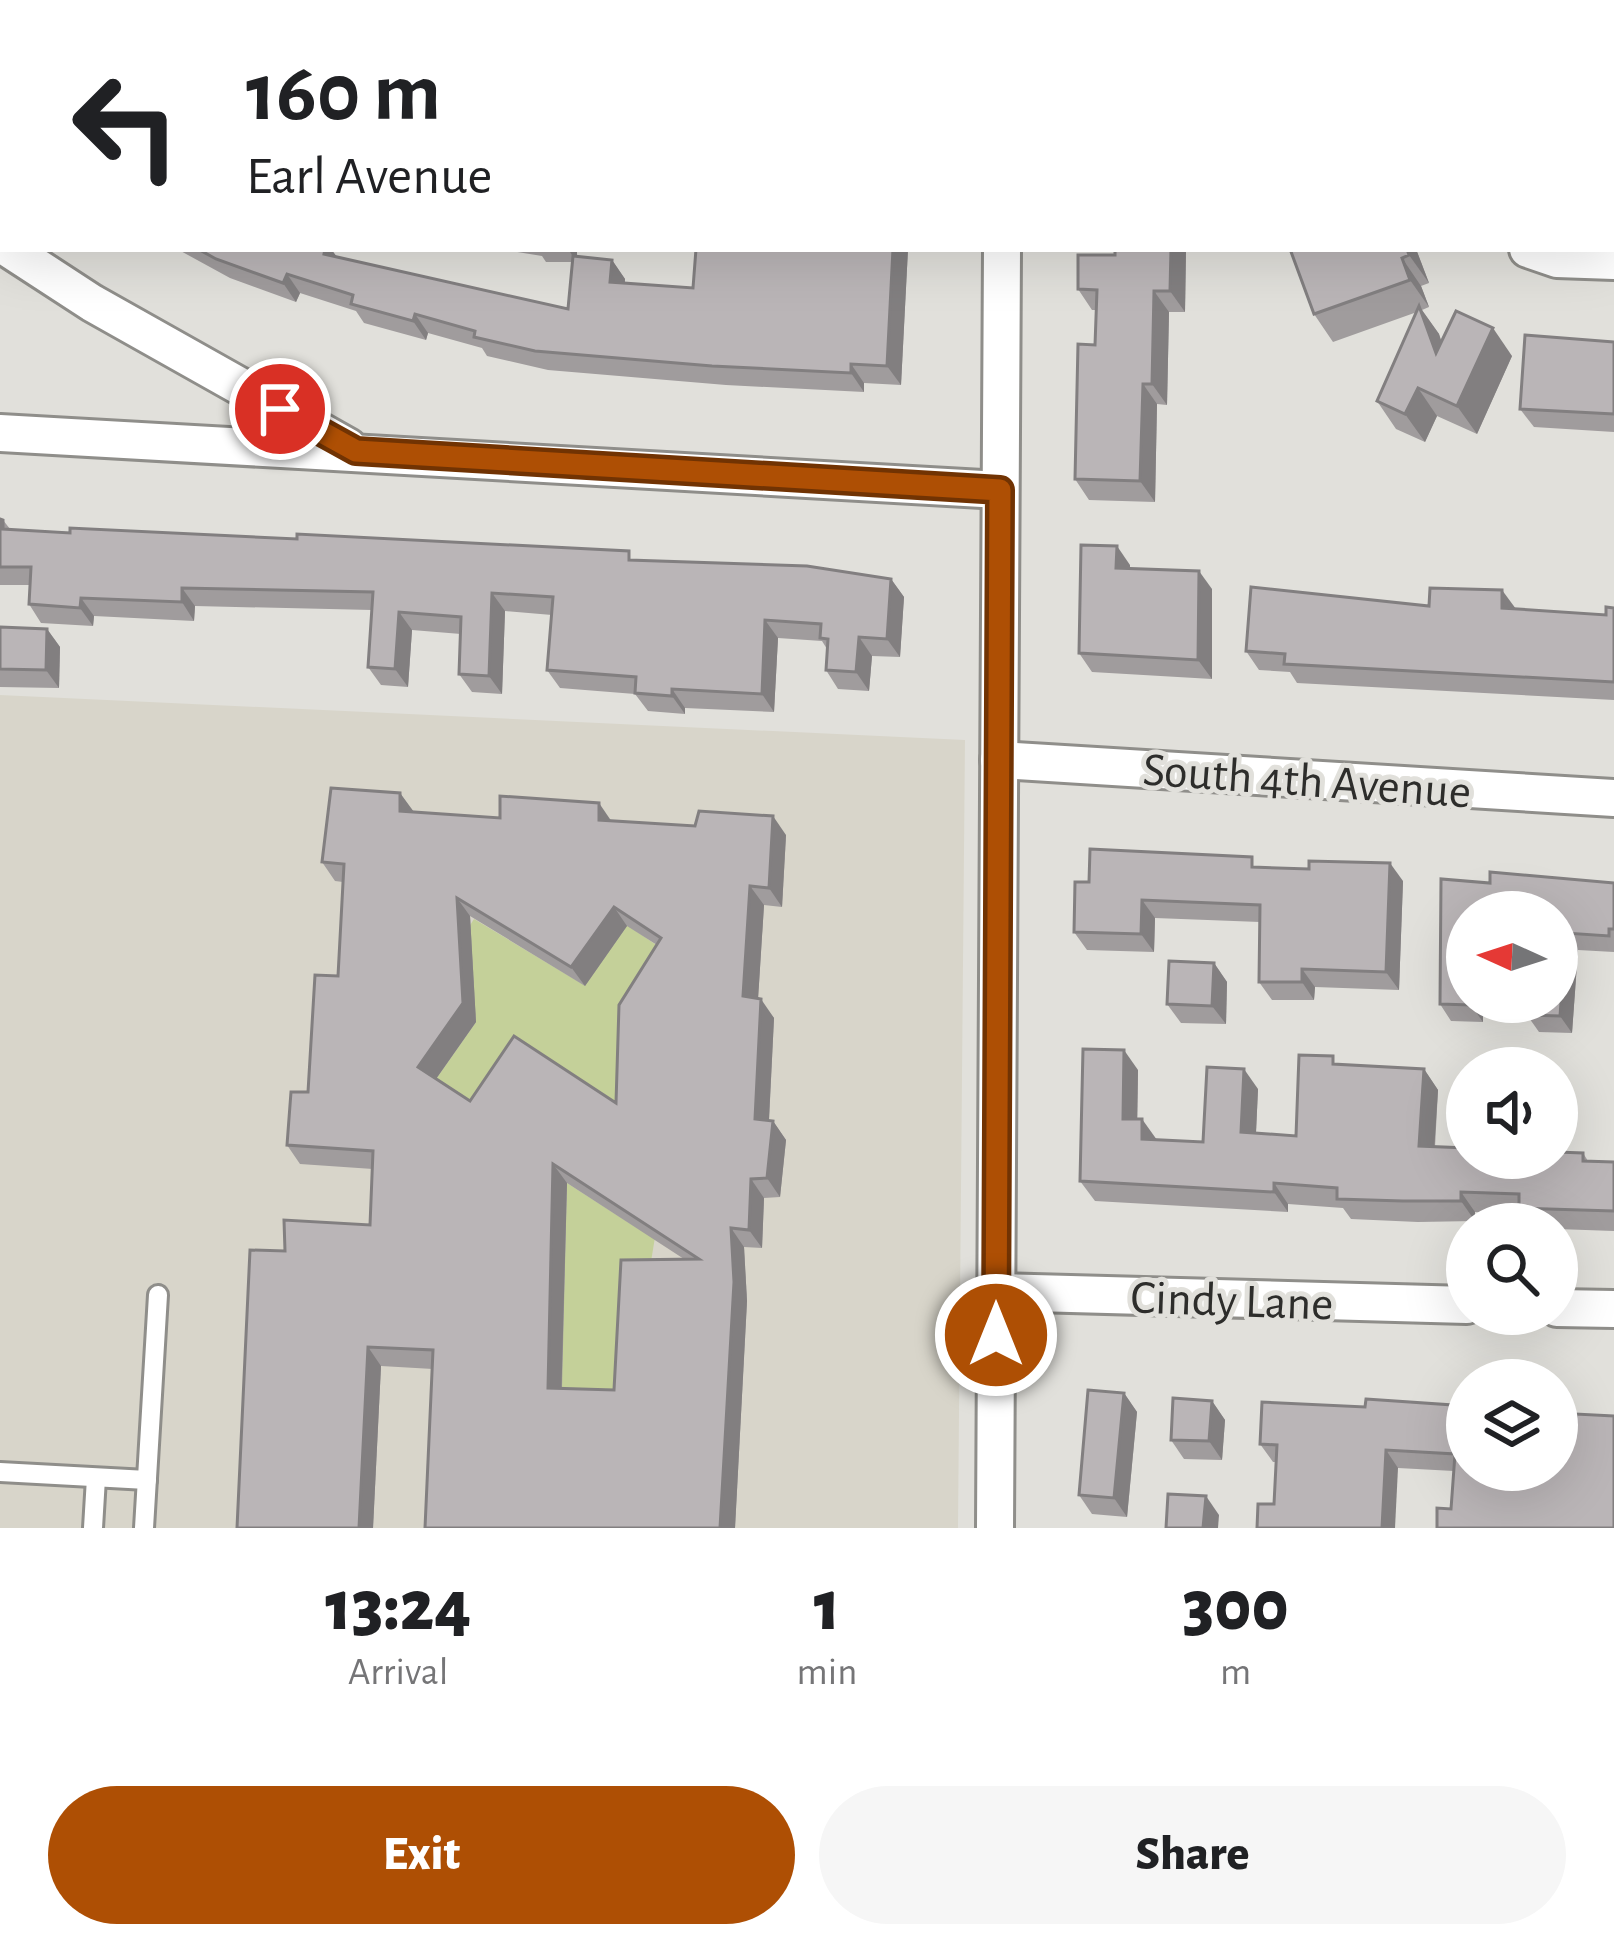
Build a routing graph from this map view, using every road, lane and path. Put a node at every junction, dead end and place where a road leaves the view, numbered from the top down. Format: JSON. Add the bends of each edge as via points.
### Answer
{"nodes":[{"id":1,"x":13,"y":252,"type":"edge"},
{"id":2,"x":1002,"y":252,"type":"edge"},
{"id":3,"x":1536,"y":252,"type":"edge"},
{"id":4,"x":1614,"y":262,"type":"edge"},
{"id":5,"x":0,"y":433,"type":"edge"},
{"id":6,"x":356,"y":451,"type":"junction"},
{"id":7,"x":1000,"y":490,"type":"junction"},
{"id":8,"x":999,"y":760,"type":"junction"},
{"id":9,"x":1614,"y":798,"type":"edge"},
{"id":10,"x":996,"y":1292,"type":"junction"},
{"id":11,"x":158,"y":1294,"type":"dead end"},
{"id":12,"x":1446,"y":1304,"type":"edge"},
{"id":13,"x":1578,"y":1308,"type":"edge"},
{"id":14,"x":1614,"y":1309,"type":"edge"},
{"id":15,"x":0,"y":1472,"type":"edge"},
{"id":16,"x":96,"y":1478,"type":"junction"},
{"id":17,"x":148,"y":1480,"type":"junction"},
{"id":18,"x":93,"y":1528,"type":"edge"},
{"id":19,"x":144,"y":1528,"type":"edge"},
{"id":20,"x":995,"y":1528,"type":"edge"}],
"edges":[{"from":1,"to":6,"type":"street"},
{"from":2,"to":7,"type":"street"},
{"from":3,"to":4,"type":"street"},
{"from":5,"to":6,"type":"street"},
{"from":6,"to":7,"type":"street"},
{"from":7,"to":8,"type":"street"},
{"from":8,"to":9,"type":"street","name":"South 4th Avenue"},
{"from":8,"to":10,"type":"street"},
{"from":10,"to":12,"type":"street","name":"Cindy Lane"},
{"from":10,"to":20,"type":"street"},
{"from":11,"to":17,"type":"lane"},
{"from":13,"to":14,"type":"street"},
{"from":15,"to":16,"type":"lane"},
{"from":16,"to":17,"type":"lane"},
{"from":16,"to":18,"type":"lane"},
{"from":17,"to":19,"type":"lane"}]}
